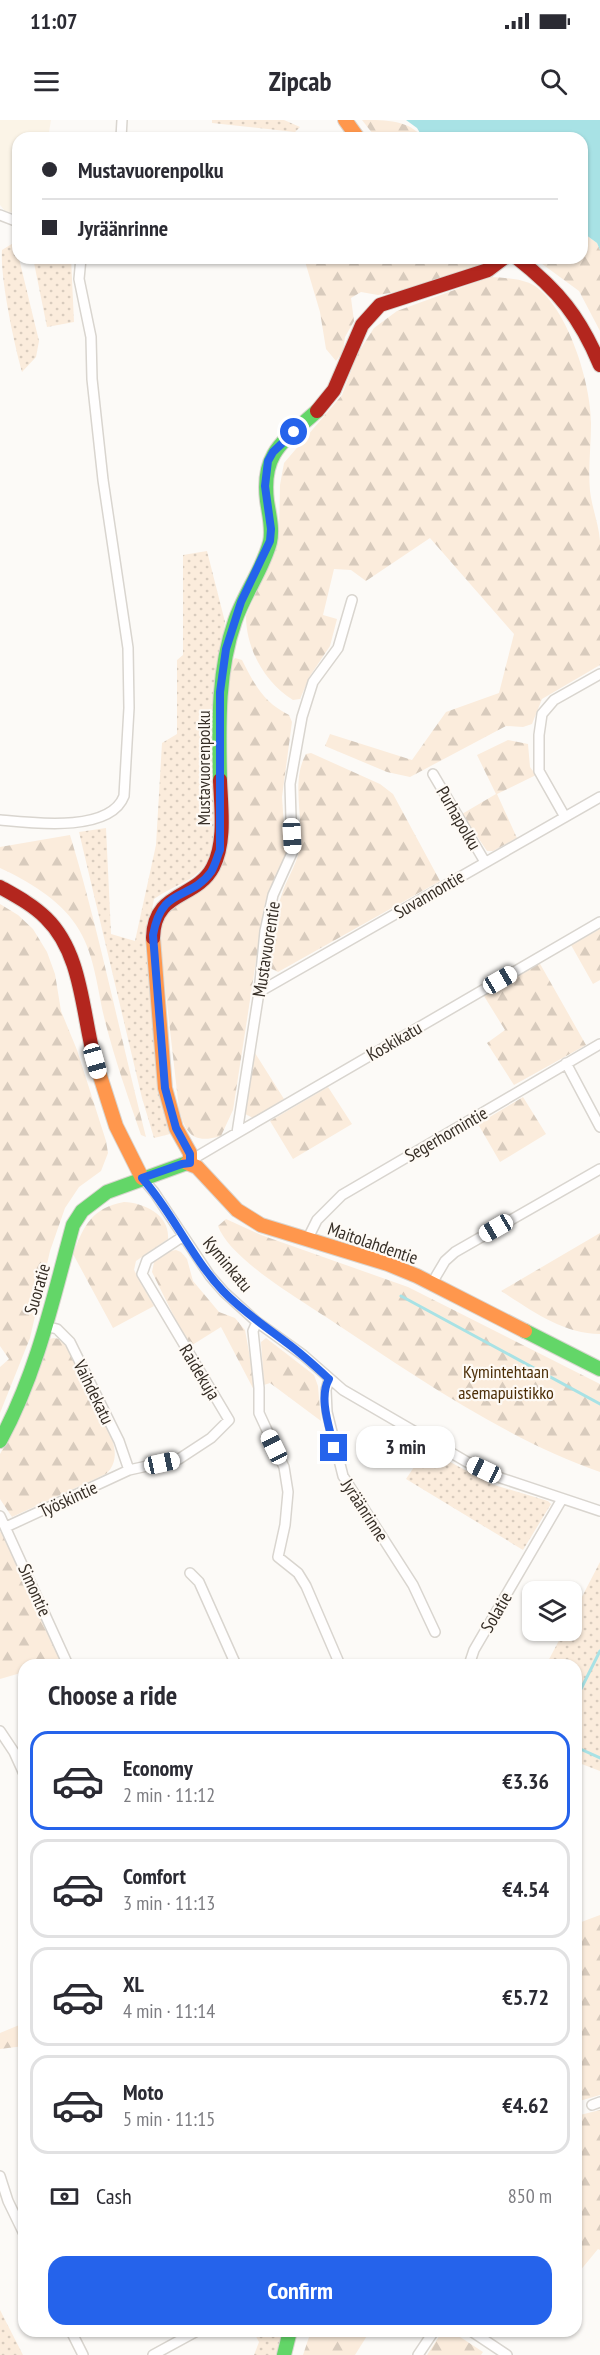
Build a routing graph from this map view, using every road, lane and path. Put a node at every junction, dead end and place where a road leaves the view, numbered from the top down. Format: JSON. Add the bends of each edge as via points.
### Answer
{"nodes":[{"id":1,"x":81,"y":264,"type":"edge"},
{"id":2,"x":496,"y":264,"type":"edge"},
{"id":3,"x":525,"y":264,"type":"edge"},
{"id":4,"x":600,"y":365,"type":"edge"},
{"id":5,"x":352,"y":600,"type":"dead end"},
{"id":6,"x":600,"y":674,"type":"edge"},
{"id":7,"x":433,"y":774,"type":"dead end"},
{"id":8,"x":600,"y":797,"type":"edge"},
{"id":9,"x":565,"y":817,"type":"junction"},
{"id":10,"x":0,"y":820,"type":"edge"},
{"id":11,"x":484,"y":862,"type":"junction"},
{"id":12,"x":0,"y":887,"type":"edge"},
{"id":13,"x":600,"y":922,"type":"edge"},
{"id":14,"x":259,"y":992,"type":"junction"},
{"id":15,"x":600,"y":1044,"type":"edge"},
{"id":16,"x":566,"y":1064,"type":"junction"},
{"id":17,"x":600,"y":1127,"type":"edge"},
{"id":18,"x":237,"y":1132,"type":"junction"},
{"id":19,"x":190,"y":1163,"type":"junction"},
{"id":20,"x":600,"y":1169,"type":"edge"},
{"id":21,"x":142,"y":1178,"type":"junction"},
{"id":22,"x":182,"y":1237,"type":"junction"},
{"id":23,"x":307,"y":1240,"type":"junction"},
{"id":24,"x":432,"y":1283,"type":"junction"},
{"id":25,"x":257,"y":1322,"type":"junction"},
{"id":26,"x":45,"y":1326,"type":"junction"},
{"id":27,"x":600,"y":1369,"type":"edge"},
{"id":28,"x":329,"y":1379,"type":"junction"},
{"id":29,"x":0,"y":1441,"type":"edge"},
{"id":30,"x":129,"y":1470,"type":"junction"},
{"id":31,"x":562,"y":1499,"type":"junction"},
{"id":32,"x":600,"y":1511,"type":"edge"},
{"id":33,"x":0,"y":1516,"type":"edge"},
{"id":34,"x":6,"y":1527,"type":"junction"},
{"id":35,"x":190,"y":1573,"type":"dead end"},
{"id":36,"x":435,"y":1632,"type":"dead end"},
{"id":37,"x":65,"y":1659,"type":"edge"},
{"id":38,"x":233,"y":1659,"type":"edge"},
{"id":39,"x":337,"y":1659,"type":"edge"},
{"id":40,"x":472,"y":1659,"type":"edge"},
{"id":41,"x":0,"y":1731,"type":"edge"},
{"id":42,"x":18,"y":1761,"type":"edge"},
{"id":43,"x":0,"y":2176,"type":"edge"},
{"id":44,"x":18,"y":2222,"type":"edge"},
{"id":45,"x":74,"y":2337,"type":"edge"},
{"id":46,"x":186,"y":2337,"type":"edge"},
{"id":47,"x":288,"y":2337,"type":"edge"},
{"id":48,"x":430,"y":2337,"type":"edge"},
{"id":49,"x":480,"y":2337,"type":"edge"},
{"id":50,"x":83,"y":2355,"type":"edge"},
{"id":51,"x":153,"y":2355,"type":"edge"},
{"id":52,"x":284,"y":2355,"type":"edge"},
{"id":53,"x":418,"y":2355,"type":"edge"},
{"id":54,"x":507,"y":2355,"type":"edge"}],
"edges":[{"from":1,"to":10,"type":"street","via":[[103,480],[128,648],[124,796],[114,812],[85,821],[43,824]]},
{"from":2,"to":19,"type":"street","name":"Mustavuorenpolku","via":[[372,311],[328,400],[282,442],[268,461],[265,486],[270,541],[234,621],[220,692],[220,850],[212,871],[203,881],[161,908],[153,935],[165,1088]]},
{"from":3,"to":4,"type":"street","via":[[569,303],[585,328]]},
{"from":5,"to":14,"type":"street","name":"Mustavuorentie","via":[[338,648],[313,682],[302,717],[290,784],[292,853],[273,895]]},
{"from":6,"to":9,"type":"street","via":[[554,700],[542,714],[538,771]]},
{"from":7,"to":11,"type":"street","name":"Purhapolku"},
{"from":8,"to":9,"type":"street","name":"Suvannontie"},
{"from":9,"to":11,"type":"street","name":"Suvannontie"},
{"from":11,"to":14,"type":"street","name":"Suvannontie"},
{"from":12,"to":21,"type":"street","name":"Kyminkatu","via":[[42,915],[64,941],[104,1090]]},
{"from":13,"to":18,"type":"street","name":"Koskikatu"},
{"from":14,"to":18,"type":"street","name":"Mustavuorentie"},
{"from":15,"to":16,"type":"street","name":"Segerhornintie"},
{"from":16,"to":17,"type":"street"},
{"from":16,"to":23,"type":"street","name":"Segerhornintie","via":[[342,1196],[317,1220]]},
{"from":18,"to":19,"type":"street","name":"Koskikatu"},
{"from":19,"to":21,"type":"street"},
{"from":19,"to":23,"type":"street","name":"Maitolahdentie","via":[[250,1219]]},
{"from":20,"to":24,"type":"street","via":[[455,1252]]},
{"from":21,"to":22,"type":"street","name":"Kyminkatu"},
{"from":21,"to":26,"type":"street","name":"Suoratie","via":[[98,1197],[76,1219]]},
{"from":22,"to":25,"type":"street","name":"Kyminkatu","via":[[210,1276]]},
{"from":22,"to":30,"type":"street","name":"Raidekuja","via":[[147,1260],[142,1274],[229,1420],[211,1438],[179,1459]]},
{"from":23,"to":24,"type":"street","name":"Maitolahdentie","via":[[388,1264]]},
{"from":24,"to":27,"type":"street","name":"Maitolahdentie"},
{"from":25,"to":28,"type":"street","name":"Kyminkatu"},
{"from":25,"to":39,"type":"street","via":[[253,1331],[259,1413],[284,1467],[288,1492],[278,1557],[298,1573],[306,1586]]},
{"from":26,"to":29,"type":"street","name":"Suoratie","via":[[24,1389]]},
{"from":26,"to":30,"type":"street","name":"Vaihdekatu","via":[[57,1329],[70,1342],[119,1441]]},
{"from":28,"to":31,"type":"street","name":"Kyminkatu","via":[[356,1400],[467,1462]]},
{"from":28,"to":36,"type":"street","name":"Jyräänrinne","via":[[327,1412],[343,1476],[408,1576]]},
{"from":30,"to":34,"type":"street","name":"Työskintie"},
{"from":31,"to":32,"type":"street","name":"Kyminkatu"},
{"from":31,"to":40,"type":"street","name":"Solatie"},
{"from":33,"to":34,"type":"street","name":"Simontie"},
{"from":34,"to":37,"type":"street","name":"Simontie"},
{"from":35,"to":38,"type":"street","via":[[199,1582]]},
{"from":41,"to":42,"type":"street"},
{"from":43,"to":44,"type":"street"},
{"from":45,"to":50,"type":"street"},
{"from":46,"to":51,"type":"street"},
{"from":47,"to":52,"type":"street"},
{"from":48,"to":53,"type":"street"},
{"from":49,"to":54,"type":"street"}]}
